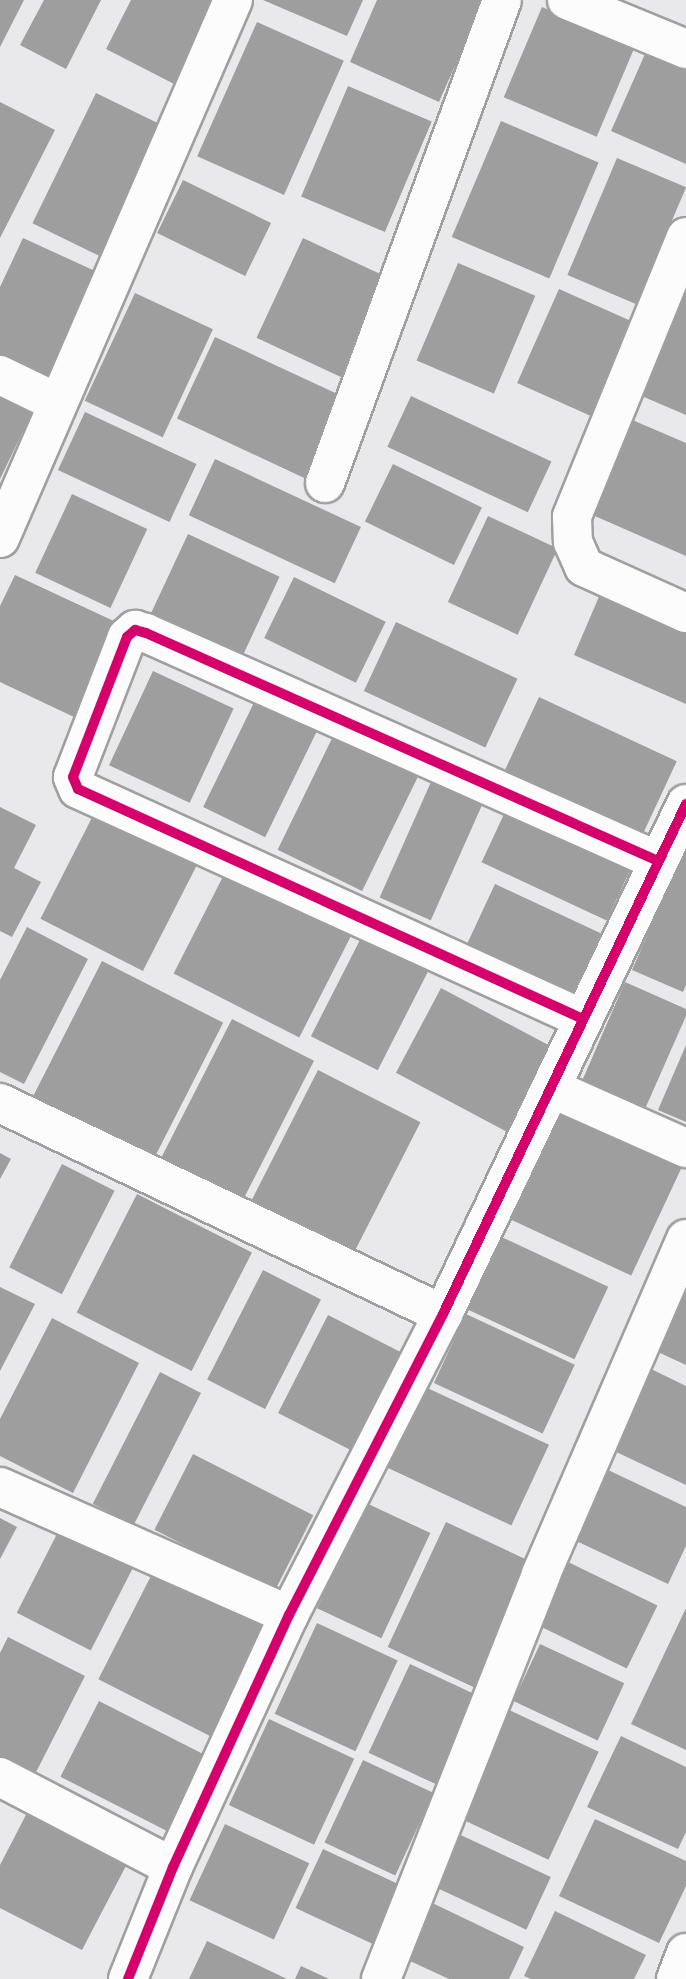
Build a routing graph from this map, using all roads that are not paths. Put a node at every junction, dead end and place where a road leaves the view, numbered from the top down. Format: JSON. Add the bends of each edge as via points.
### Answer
{"nodes":[{"id":1,"x":233,"y":0,"type":"edge"},
{"id":2,"x":502,"y":0,"type":"edge"},
{"id":3,"x":567,"y":0,"type":"edge"},
{"id":4,"x":686,"y":50,"type":"edge"},
{"id":5,"x":686,"y":237,"type":"edge"},
{"id":6,"x":0,"y":375,"type":"edge"},
{"id":7,"x":58,"y":403,"type":"junction"},
{"id":8,"x":325,"y":483,"type":"dead end"},
{"id":9,"x":0,"y":538,"type":"edge"},
{"id":10,"x":686,"y":613,"type":"edge"},
{"id":11,"x":686,"y":804,"type":"edge"},
{"id":12,"x":658,"y":861,"type":"junction"},
{"id":13,"x":583,"y":1019,"type":"junction"},
{"id":14,"x":551,"y":1088,"type":"junction"},
{"id":15,"x":0,"y":1103,"type":"edge"},
{"id":16,"x":686,"y":1148,"type":"edge"},
{"id":17,"x":686,"y":1239,"type":"edge"},
{"id":18,"x":443,"y":1314,"type":"junction"},
{"id":19,"x":0,"y":1487,"type":"edge"},
{"id":20,"x":289,"y":1615,"type":"junction"},
{"id":21,"x":0,"y":1777,"type":"edge"},
{"id":22,"x":173,"y":1867,"type":"junction"},
{"id":23,"x":686,"y":1953,"type":"edge"},
{"id":24,"x":128,"y":1979,"type":"edge"},
{"id":25,"x":380,"y":1979,"type":"edge"},
{"id":26,"x":676,"y":1979,"type":"edge"}],
"edges":[{"from":1,"to":7,"type":"street"},
{"from":2,"to":8,"type":"street"},
{"from":3,"to":4,"type":"street"},
{"from":5,"to":10,"type":"street","via":[[572,517],[573,542],[584,567]]},
{"from":6,"to":7,"type":"street"},
{"from":7,"to":9,"type":"street"},
{"from":11,"to":12,"type":"street"},
{"from":12,"to":13,"type":"street"},
{"from":12,"to":13,"type":"street","via":[[146,633],[135,630],[127,637],[72,777],[78,789]]},
{"from":13,"to":14,"type":"street"},
{"from":14,"to":16,"type":"street"},
{"from":14,"to":18,"type":"street"},
{"from":15,"to":18,"type":"street"},
{"from":17,"to":25,"type":"street","via":[[541,1574]]},
{"from":18,"to":20,"type":"street"},
{"from":19,"to":20,"type":"street"},
{"from":20,"to":22,"type":"street"},
{"from":21,"to":22,"type":"street"},
{"from":22,"to":24,"type":"street"},
{"from":23,"to":26,"type":"street"}]}
